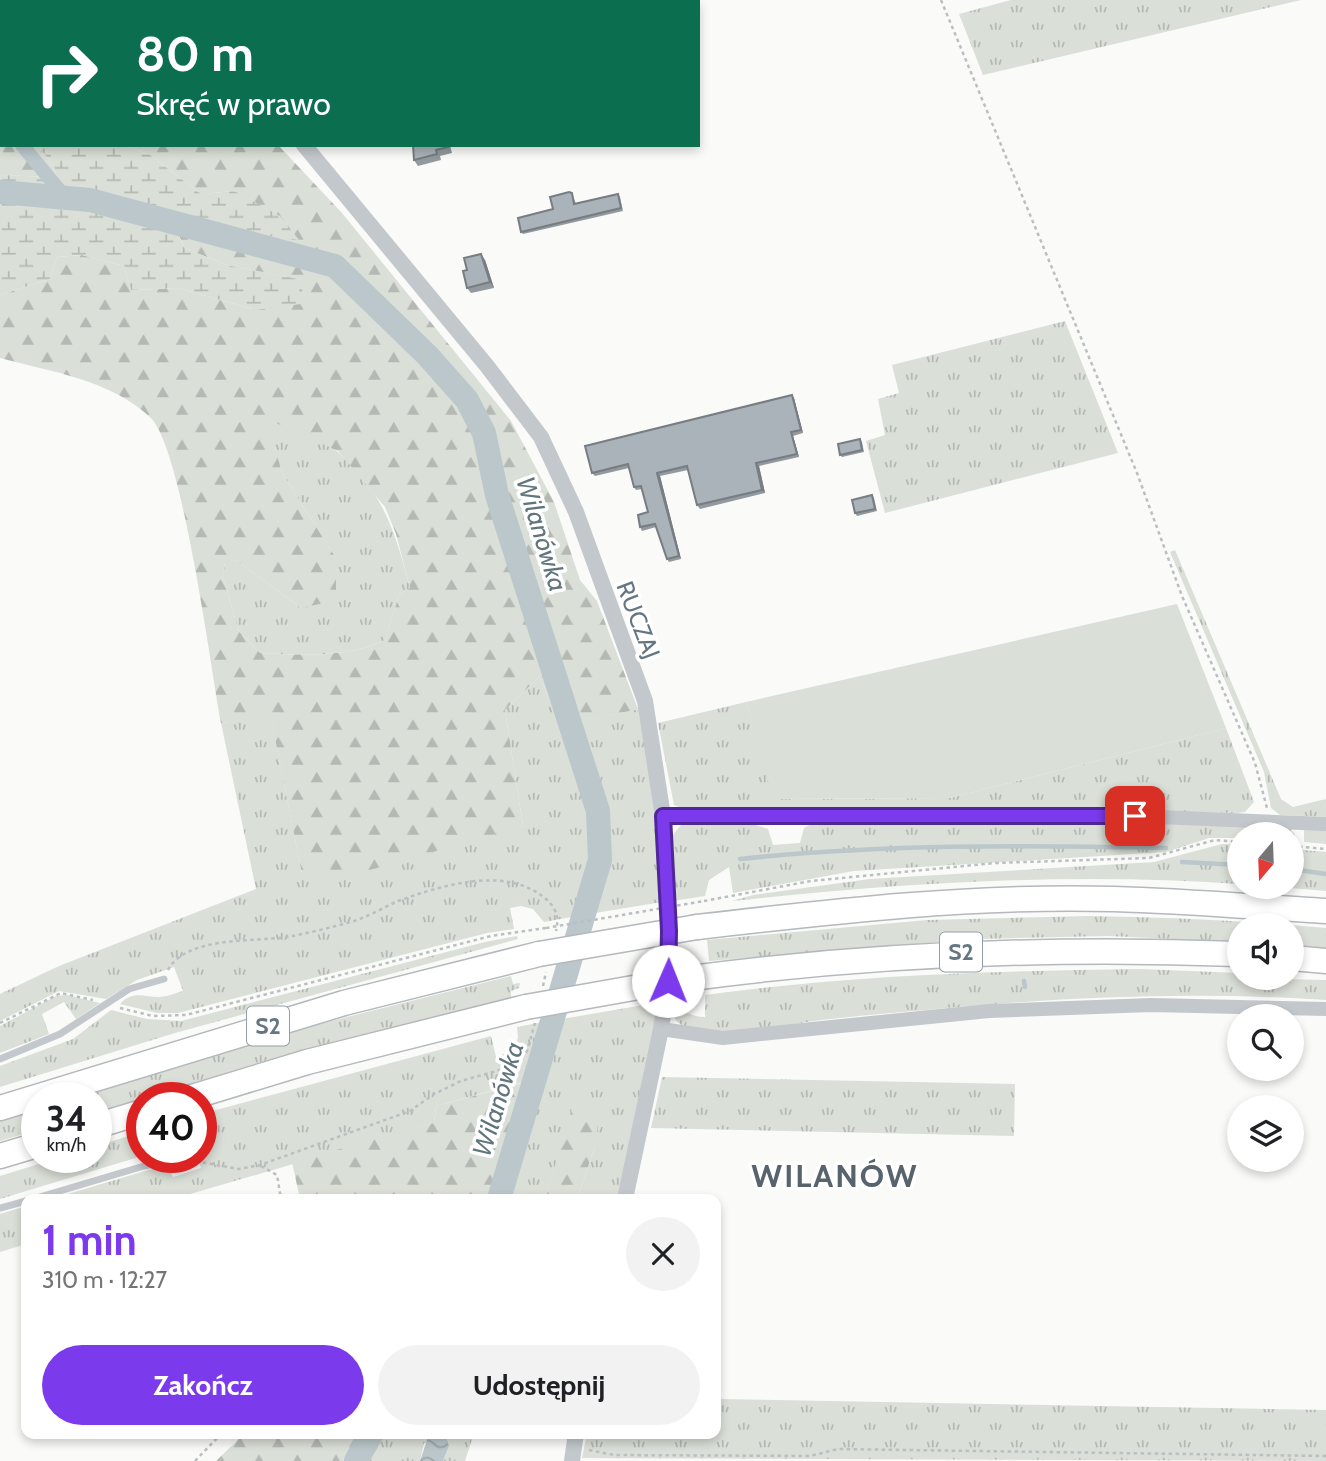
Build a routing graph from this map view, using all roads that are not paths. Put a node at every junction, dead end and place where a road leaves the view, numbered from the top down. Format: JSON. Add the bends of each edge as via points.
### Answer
{"nodes":[{"id":1,"x":306,"y":147,"type":"edge"},
{"id":2,"x":663,"y":816,"type":"junction"},
{"id":3,"x":1326,"y":824,"type":"edge"},
{"id":4,"x":1326,"y":911,"type":"edge"},
{"id":5,"x":1227,"y":954,"type":"edge"},
{"id":6,"x":1304,"y":959,"type":"edge"},
{"id":7,"x":1326,"y":961,"type":"edge"},
{"id":8,"x":164,"y":979,"type":"road end"},
{"id":9,"x":1326,"y":1009,"type":"edge"},
{"id":10,"x":661,"y":1029,"type":"junction"},
{"id":11,"x":0,"y":1059,"type":"edge"},
{"id":12,"x":217,"y":1089,"type":"edge"},
{"id":13,"x":0,"y":1108,"type":"edge"},
{"id":14,"x":21,"y":1149,"type":"edge"},
{"id":15,"x":0,"y":1156,"type":"edge"},
{"id":16,"x":126,"y":1171,"type":"edge"},
{"id":17,"x":50,"y":1194,"type":"edge"},
{"id":18,"x":626,"y":1194,"type":"edge"},
{"id":19,"x":21,"y":1202,"type":"edge"},
{"id":20,"x":0,"y":1208,"type":"edge"}],
"edges":[{"from":1,"to":2,"type":"street","name":"RUCZAJ","via":[[487,366],[556,463],[645,701]]},
{"from":2,"to":3,"type":"street","via":[[1026,814]]},
{"from":2,"to":10,"type":"street","name":"RUCZAJ","via":[[669,931]]},
{"from":4,"to":13,"type":"highway","number":"S2","bridge":true,"via":[[1114,899],[1028,900],[820,913],[697,927],[539,954],[344,1003]]},
{"from":5,"to":12,"type":"highway","number":"S2","bridge":true,"via":[[941,953],[816,962],[684,979],[530,1017],[320,1059]]},
{"from":6,"to":7,"type":"highway"},
{"from":8,"to":11,"type":"lane","via":[[129,989],[60,1034]]},
{"from":9,"to":10,"type":"street","via":[[1151,1005],[989,1011],[723,1038]]},
{"from":10,"to":18,"type":"street","name":"RUCZAJ"},
{"from":14,"to":15,"type":"highway"},
{"from":16,"to":17,"type":"lane"},
{"from":19,"to":20,"type":"lane"}]}
